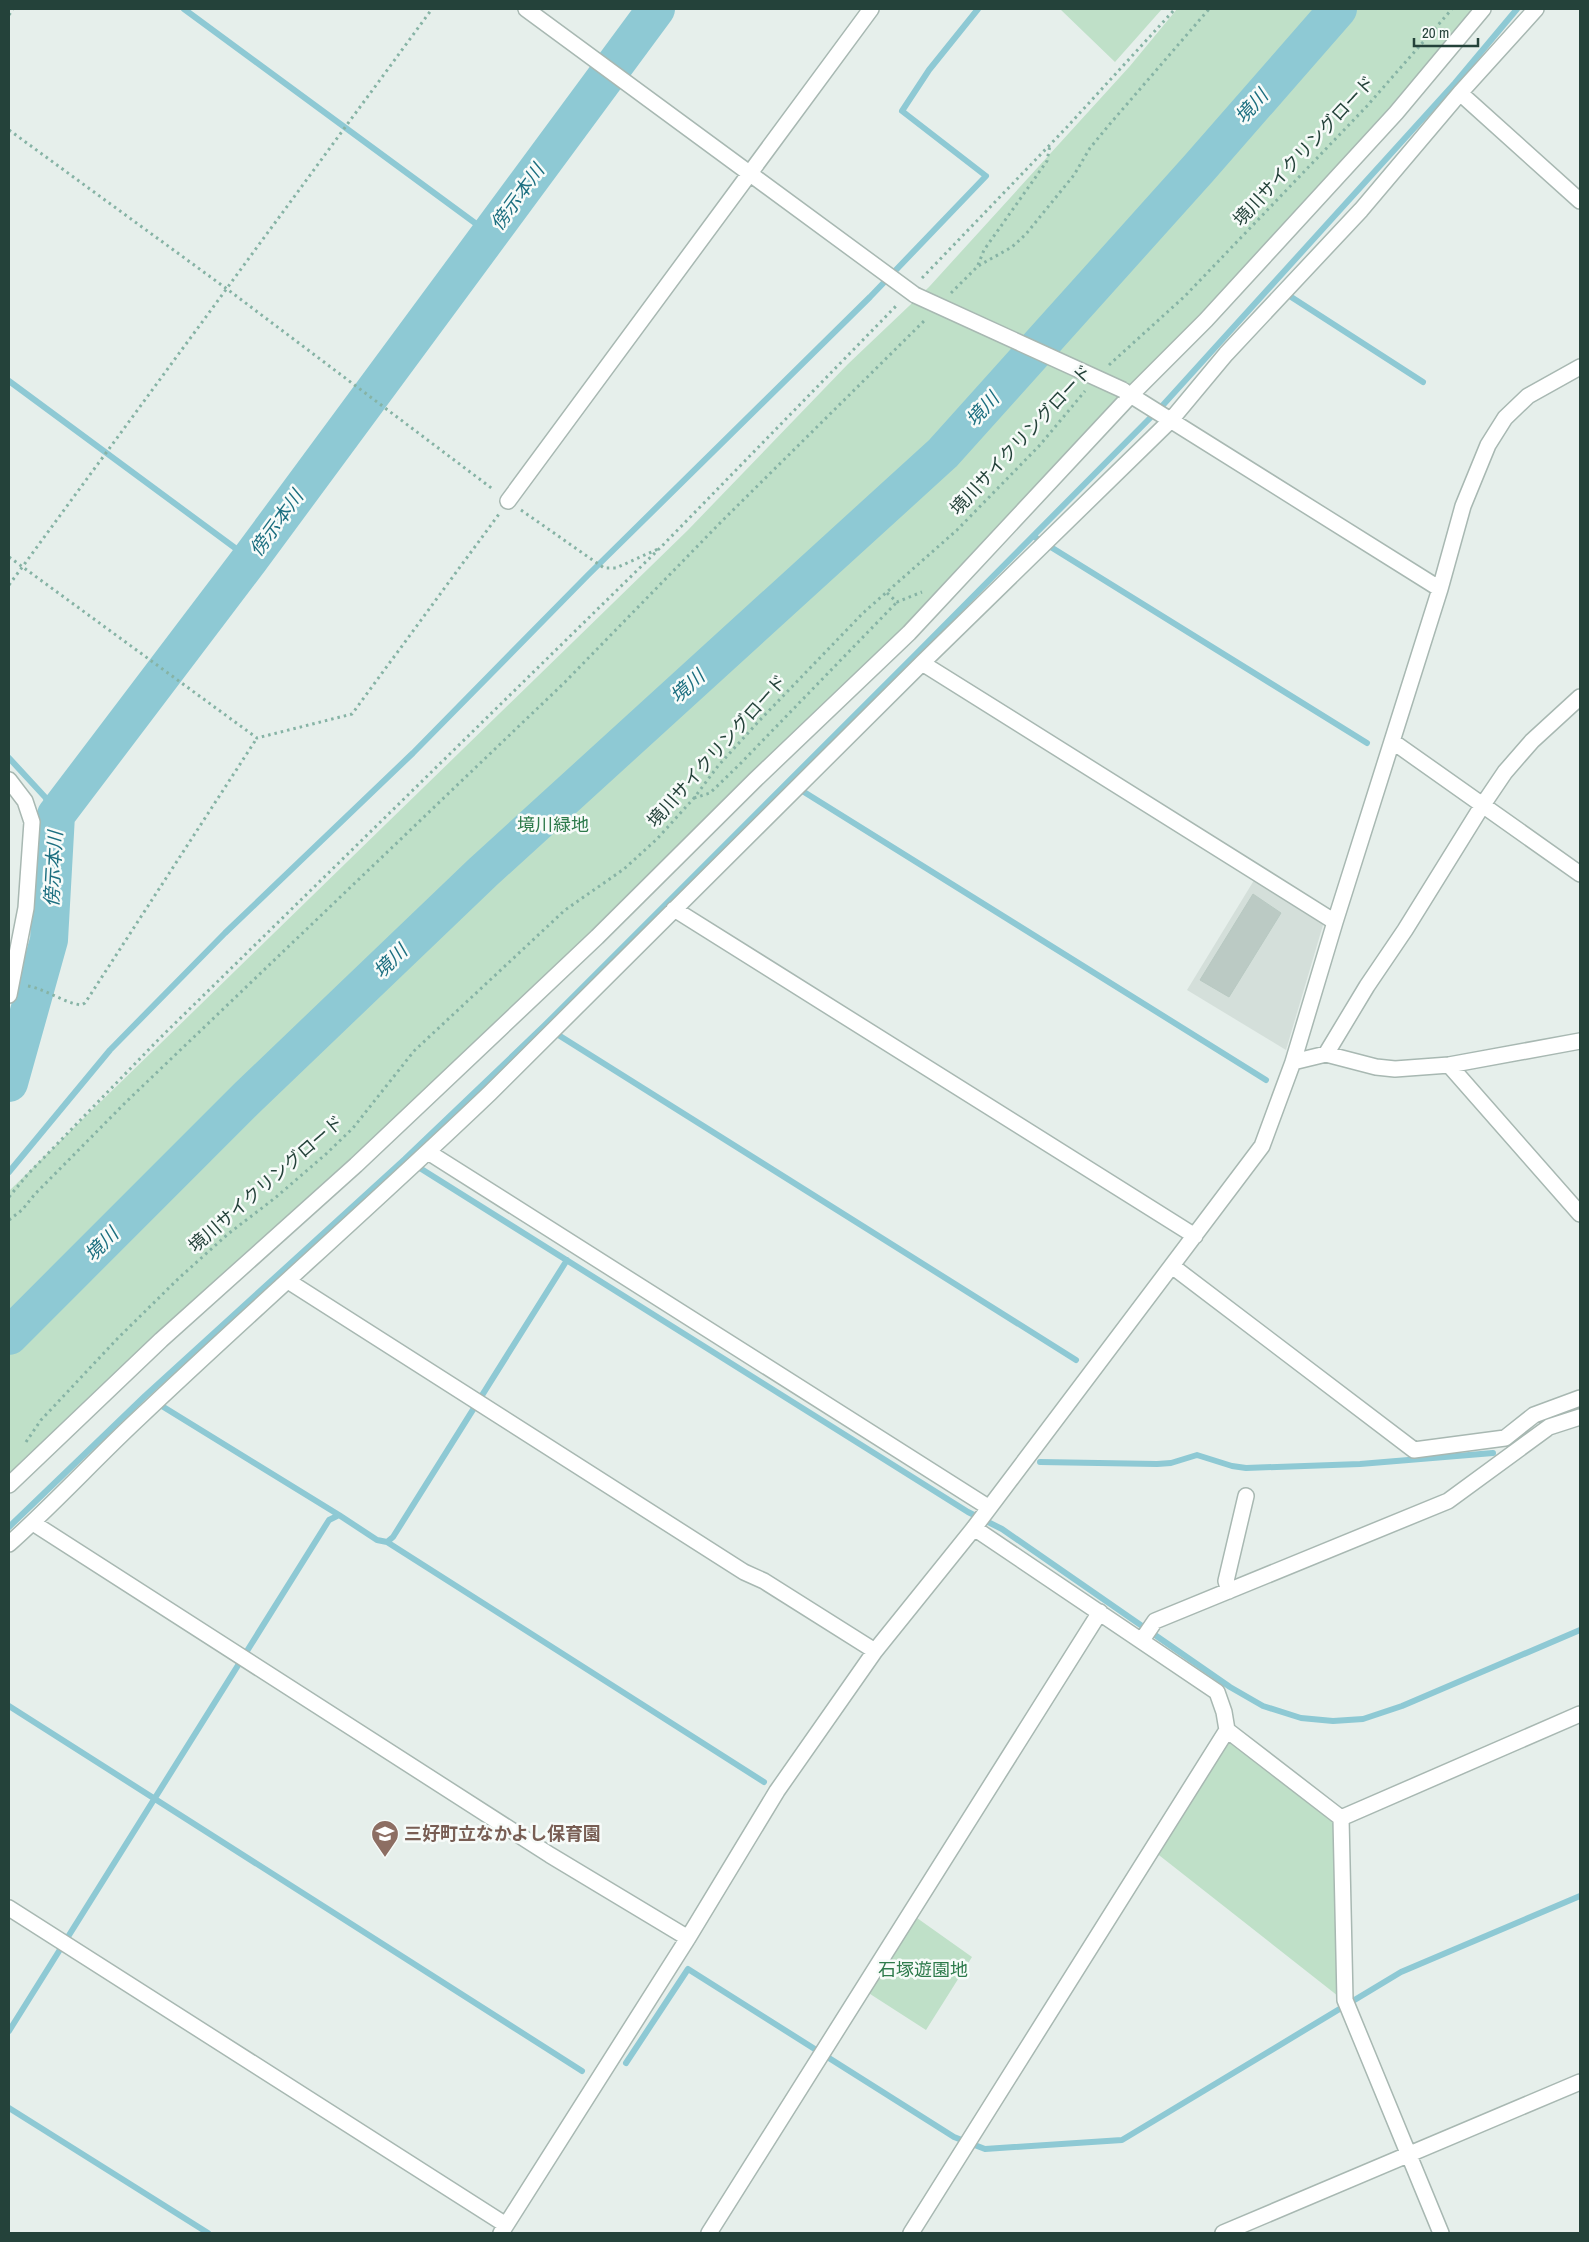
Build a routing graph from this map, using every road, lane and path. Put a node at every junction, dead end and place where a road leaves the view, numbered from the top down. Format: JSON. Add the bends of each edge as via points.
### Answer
{"nodes":[{"id":1,"x":13,"y":9,"type":"edge"},
{"id":2,"x":432,"y":9,"type":"edge"},
{"id":3,"x":526,"y":9,"type":"edge"},
{"id":4,"x":871,"y":9,"type":"edge"},
{"id":5,"x":1175,"y":9,"type":"edge"},
{"id":6,"x":1209,"y":9,"type":"edge"},
{"id":7,"x":1452,"y":9,"type":"edge"},
{"id":8,"x":1483,"y":9,"type":"edge"},
{"id":9,"x":1536,"y":9,"type":"edge"},
{"id":10,"x":9,"y":15,"type":"edge"},
{"id":11,"x":1460,"y":93,"type":"junction"},
{"id":12,"x":9,"y":130,"type":"edge"},
{"id":13,"x":1050,"y":145,"type":"junction"},
{"id":14,"x":749,"y":173,"type":"junction"},
{"id":15,"x":1580,"y":201,"type":"edge"},
{"id":16,"x":978,"y":266,"type":"junction"},
{"id":17,"x":227,"y":289,"type":"junction"},
{"id":18,"x":912,"y":293,"type":"junction"},
{"id":19,"x":946,"y":298,"type":"dead end"},
{"id":20,"x":928,"y":317,"type":"dead end"},
{"id":21,"x":1580,"y":367,"type":"edge"},
{"id":22,"x":1106,"y":368,"type":"dead end"},
{"id":23,"x":1087,"y":389,"type":"dead end"},
{"id":24,"x":1133,"y":396,"type":"junction"},
{"id":25,"x":1171,"y":420,"type":"junction"},
{"id":26,"x":508,"y":501,"type":"junction"},
{"id":27,"x":662,"y":546,"type":"junction"},
{"id":28,"x":9,"y":557,"type":"edge"},
{"id":29,"x":21,"y":567,"type":"junction"},
{"id":30,"x":9,"y":584,"type":"edge"},
{"id":31,"x":1440,"y":589,"type":"junction"},
{"id":32,"x":897,"y":602,"type":"dead end"},
{"id":33,"x":922,"y":663,"type":"junction"},
{"id":34,"x":1580,"y":697,"type":"edge"},
{"id":35,"x":257,"y":738,"type":"junction"},
{"id":36,"x":1392,"y":741,"type":"junction"},
{"id":37,"x":9,"y":780,"type":"edge"},
{"id":38,"x":694,"y":798,"type":"junction"},
{"id":39,"x":1482,"y":806,"type":"junction"},
{"id":40,"x":1580,"y":874,"type":"edge"},
{"id":41,"x":674,"y":909,"type":"junction"},
{"id":42,"x":1335,"y":922,"type":"junction"},
{"id":43,"x":29,"y":986,"type":"dead end"},
{"id":44,"x":9,"y":994,"type":"edge"},
{"id":45,"x":1580,"y":1040,"type":"edge"},
{"id":46,"x":1326,"y":1054,"type":"junction"},
{"id":47,"x":1293,"y":1062,"type":"junction"},
{"id":48,"x":1449,"y":1065,"type":"junction"},
{"id":49,"x":428,"y":1152,"type":"junction"},
{"id":50,"x":9,"y":1197,"type":"edge"},
{"id":51,"x":1580,"y":1214,"type":"edge"},
{"id":52,"x":9,"y":1220,"type":"edge"},
{"id":53,"x":1195,"y":1236,"type":"junction"},
{"id":54,"x":1172,"y":1266,"type":"junction"},
{"id":55,"x":288,"y":1281,"type":"junction"},
{"id":56,"x":1580,"y":1398,"type":"edge"},
{"id":57,"x":1580,"y":1417,"type":"edge"},
{"id":58,"x":1505,"y":1438,"type":"junction"},
{"id":59,"x":25,"y":1443,"type":"dead end"},
{"id":60,"x":1512,"y":1454,"type":"junction"},
{"id":61,"x":9,"y":1485,"type":"edge"},
{"id":62,"x":1246,"y":1496,"type":"dead end"},
{"id":63,"x":988,"y":1508,"type":"junction"},
{"id":64,"x":33,"y":1523,"type":"junction"},
{"id":65,"x":974,"y":1528,"type":"junction"},
{"id":66,"x":9,"y":1544,"type":"edge"},
{"id":67,"x":1229,"y":1591,"type":"junction"},
{"id":68,"x":1100,"y":1612,"type":"junction"},
{"id":69,"x":1142,"y":1640,"type":"junction"},
{"id":70,"x":875,"y":1652,"type":"junction"},
{"id":71,"x":1580,"y":1714,"type":"edge"},
{"id":72,"x":1227,"y":1730,"type":"junction"},
{"id":73,"x":1341,"y":1818,"type":"junction"},
{"id":74,"x":9,"y":1908,"type":"edge"},
{"id":75,"x":688,"y":1938,"type":"junction"},
{"id":76,"x":1580,"y":2082,"type":"edge"},
{"id":77,"x":1409,"y":2154,"type":"junction"},
{"id":78,"x":503,"y":2229,"type":"edge"},
{"id":79,"x":709,"y":2233,"type":"edge"},
{"id":80,"x":911,"y":2233,"type":"edge"},
{"id":81,"x":1223,"y":2233,"type":"edge"},
{"id":82,"x":1441,"y":2233,"type":"edge"}],
"edges":[{"from":1,"to":10,"type":"path"},
{"from":2,"to":17,"type":"path"},
{"from":3,"to":14,"type":"street"},
{"from":4,"to":14,"type":"street"},
{"from":5,"to":13,"type":"path"},
{"from":6,"to":16,"type":"path","via":[[1108,125],[1074,175],[1026,234],[1012,247]]},
{"from":7,"to":22,"type":"path","name":"境川サイクリングロード","via":[[1367,106],[1185,296]]},
{"from":8,"to":24,"type":"street","via":[[1376,134]]},
{"from":9,"to":11,"type":"street"},
{"from":11,"to":15,"type":"street"},
{"from":11,"to":25,"type":"street","via":[[1361,210],[1226,354]]},
{"from":12,"to":17,"type":"path"},
{"from":13,"to":16,"type":"path","via":[[1047,161],[984,250]]},
{"from":13,"to":18,"type":"path"},
{"from":14,"to":18,"type":"street"},
{"from":14,"to":26,"type":"street"},
{"from":16,"to":19,"type":"path"},
{"from":17,"to":26,"type":"path"},
{"from":17,"to":29,"type":"path"},
{"from":18,"to":24,"type":"street","bridge":true},
{"from":18,"to":27,"type":"path"},
{"from":20,"to":52,"type":"path","via":[[565,682],[126,1101]]},
{"from":21,"to":31,"type":"street","via":[[1528,396],[1505,418],[1488,445],[1463,506]]},
{"from":23,"to":38,"type":"path","name":"境川サイクリングロード","via":[[1040,445],[957,530],[862,613],[758,721]]},
{"from":24,"to":25,"type":"street"},
{"from":24,"to":61,"type":"street","via":[[909,633],[597,937]]},
{"from":25,"to":31,"type":"street"},
{"from":25,"to":33,"type":"street"},
{"from":26,"to":27,"type":"path","via":[[604,568],[616,568]]},
{"from":26,"to":35,"type":"path","via":[[352,714]]},
{"from":27,"to":50,"type":"path","via":[[160,1038]]},
{"from":28,"to":29,"type":"path"},
{"from":29,"to":30,"type":"path"},
{"from":29,"to":35,"type":"path"},
{"from":31,"to":36,"type":"street"},
{"from":32,"to":38,"type":"path","via":[[738,766],[710,793]]},
{"from":33,"to":41,"type":"street"},
{"from":33,"to":42,"type":"street"},
{"from":34,"to":39,"type":"street","via":[[1532,741]]},
{"from":35,"to":43,"type":"path","via":[[85,1003],[81,1006],[73,1004]]},
{"from":36,"to":39,"type":"street"},
{"from":36,"to":42,"type":"street"},
{"from":37,"to":44,"type":"street","via":[[24,801],[32,822],[26,908]]},
{"from":38,"to":59,"type":"path","name":"境川サイクリングロード","via":[[624,870],[565,910],[414,1051],[353,1128],[319,1161],[179,1278],[41,1420]]},
{"from":39,"to":40,"type":"street"},
{"from":39,"to":46,"type":"street"},
{"from":41,"to":49,"type":"street"},
{"from":41,"to":53,"type":"street"},
{"from":42,"to":47,"type":"street"},
{"from":45,"to":48,"type":"street"},
{"from":46,"to":47,"type":"street"},
{"from":46,"to":48,"type":"street","via":[[1396,1069]]},
{"from":47,"to":53,"type":"street","via":[[1262,1146]]},
{"from":48,"to":51,"type":"street"},
{"from":49,"to":55,"type":"street"},
{"from":49,"to":63,"type":"street"},
{"from":53,"to":54,"type":"street"},
{"from":54,"to":58,"type":"street","via":[[1414,1450]]},
{"from":54,"to":63,"type":"street"},
{"from":55,"to":64,"type":"street","via":[[138,1418]]},
{"from":55,"to":70,"type":"street"},
{"from":56,"to":58,"type":"street","via":[[1534,1415]]},
{"from":57,"to":60,"type":"street","via":[[1548,1427]]},
{"from":58,"to":60,"type":"street"},
{"from":60,"to":67,"type":"street","via":[[1448,1501]]},
{"from":62,"to":67,"type":"street","via":[[1226,1581]]},
{"from":63,"to":65,"type":"street"},
{"from":64,"to":66,"type":"street"},
{"from":64,"to":75,"type":"street","via":[[550,1854]]},
{"from":65,"to":68,"type":"street"},
{"from":65,"to":70,"type":"street"},
{"from":67,"to":69,"type":"street","via":[[1155,1621]]},
{"from":68,"to":69,"type":"street"},
{"from":68,"to":79,"type":"street"},
{"from":69,"to":72,"type":"street","via":[[1217,1692]]},
{"from":70,"to":75,"type":"street","via":[[777,1791]]},
{"from":71,"to":73,"type":"street"},
{"from":72,"to":73,"type":"street"},
{"from":72,"to":80,"type":"street"},
{"from":73,"to":77,"type":"street","via":[[1345,2000]]},
{"from":74,"to":78,"type":"street"},
{"from":75,"to":78,"type":"street"},
{"from":76,"to":77,"type":"street"},
{"from":77,"to":81,"type":"street"},
{"from":77,"to":82,"type":"street"}]}
